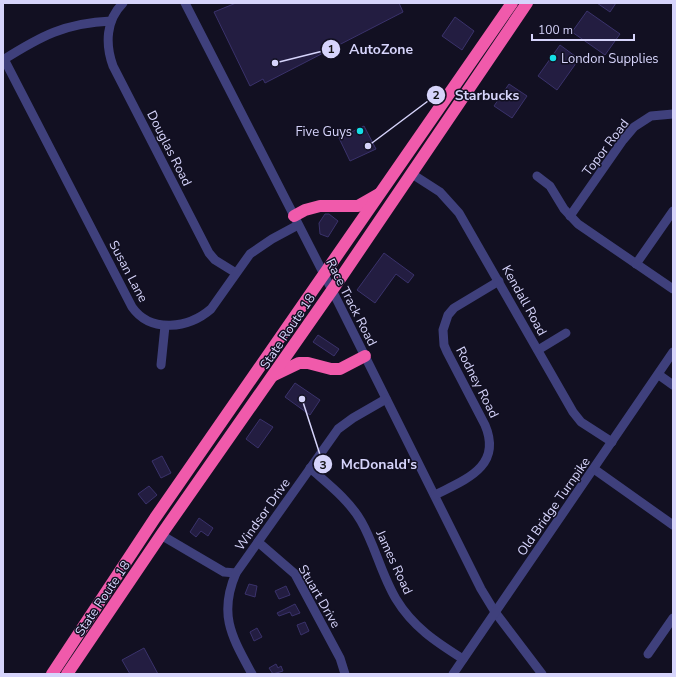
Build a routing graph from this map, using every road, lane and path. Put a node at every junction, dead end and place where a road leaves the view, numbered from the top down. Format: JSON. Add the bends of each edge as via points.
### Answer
{"nodes":[{"id":1,"x":123,"y":3,"type":"edge"},
{"id":2,"x":185,"y":3,"type":"edge"},
{"id":3,"x":512,"y":3,"type":"edge"},
{"id":4,"x":528,"y":3,"type":"edge"},
{"id":5,"x":111,"y":21,"type":"junction"},
{"id":6,"x":3,"y":59,"type":"edge"},
{"id":7,"x":673,"y":114,"type":"edge"},
{"id":8,"x":412,"y":174,"type":"junction"},
{"id":9,"x":537,"y":176,"type":"dead end"},
{"id":10,"x":382,"y":192,"type":"junction"},
{"id":11,"x":673,"y":211,"type":"edge"},
{"id":12,"x":570,"y":216,"type":"junction"},
{"id":13,"x":296,"y":220,"type":"junction"},
{"id":14,"x":636,"y":264,"type":"junction"},
{"id":15,"x":236,"y":273,"type":"junction"},
{"id":16,"x":324,"y":275,"type":"junction"},
{"id":17,"x":499,"y":281,"type":"junction"},
{"id":18,"x":673,"y":289,"type":"edge"},
{"id":19,"x":332,"y":290,"type":"junction"},
{"id":20,"x":165,"y":326,"type":"junction"},
{"id":21,"x":566,"y":333,"type":"dead end"},
{"id":22,"x":538,"y":350,"type":"junction"},
{"id":23,"x":673,"y":352,"type":"edge"},
{"id":24,"x":365,"y":356,"type":"junction"},
{"id":25,"x":161,"y":365,"type":"dead end"},
{"id":26,"x":659,"y":375,"type":"junction"},
{"id":27,"x":273,"y":376,"type":"junction"},
{"id":28,"x":673,"y":385,"type":"edge"},
{"id":29,"x":386,"y":399,"type":"junction"},
{"id":30,"x":612,"y":442,"type":"junction"},
{"id":31,"x":310,"y":468,"type":"junction"},
{"id":32,"x":594,"y":469,"type":"junction"},
{"id":33,"x":435,"y":495,"type":"junction"},
{"id":34,"x":673,"y":525,"type":"edge"},
{"id":35,"x":161,"y":535,"type":"junction"},
{"id":36,"x":258,"y":542,"type":"junction"},
{"id":37,"x":236,"y":573,"type":"junction"},
{"id":38,"x":495,"y":612,"type":"junction"},
{"id":39,"x":673,"y":618,"type":"edge"},
{"id":40,"x":648,"y":654,"type":"dead end"},
{"id":41,"x":463,"y":659,"type":"junction"},
{"id":42,"x":52,"y":674,"type":"edge"},
{"id":43,"x":67,"y":674,"type":"edge"},
{"id":44,"x":252,"y":674,"type":"edge"},
{"id":45,"x":345,"y":674,"type":"edge"},
{"id":46,"x":453,"y":674,"type":"edge"},
{"id":47,"x":542,"y":674,"type":"edge"}],
"edges":[{"from":1,"to":5,"type":"street"},
{"from":2,"to":13,"type":"street","name":"Race Track Road"},
{"from":3,"to":10,"type":"highway","name":"State Route 18"},
{"from":4,"to":8,"type":"highway","name":"State Route 18"},
{"from":5,"to":6,"type":"street","via":[[90,22],[55,30]]},
{"from":5,"to":15,"type":"street","name":"Douglas Road","via":[[107,46],[113,66],[209,253]]},
{"from":6,"to":20,"type":"street","name":"Susan Lane","via":[[132,307],[150,323]]},
{"from":7,"to":12,"type":"street","name":"Topor Road","via":[[651,116],[634,127]]},
{"from":8,"to":17,"type":"street","name":"Kendall Road","via":[[440,192],[459,213]]},
{"from":8,"to":19,"type":"highway","name":"State Route 18"},
{"from":9,"to":12,"type":"street","via":[[550,186]]},
{"from":10,"to":13,"type":"highway","via":[[358,206],[320,206],[304,210]]},
{"from":10,"to":16,"type":"highway","name":"State Route 18"},
{"from":11,"to":14,"type":"street"},
{"from":12,"to":14,"type":"street"},
{"from":13,"to":15,"type":"street","name":"Susan Lane","via":[[250,254]]},
{"from":13,"to":16,"type":"street","name":"Race Track Road"},
{"from":14,"to":18,"type":"street"},
{"from":15,"to":20,"type":"street","name":"Susan Lane","via":[[212,309],[205,315]]},
{"from":16,"to":19,"type":"street","name":"Race Track Road"},
{"from":16,"to":42,"type":"highway","name":"State Route 18","via":[[155,518]]},
{"from":17,"to":22,"type":"street","name":"Kendall Road"},
{"from":17,"to":33,"type":"street","name":"Rodney Road","via":[[454,308],[445,322],[444,345],[485,426],[490,447],[485,462],[475,474]]},
{"from":19,"to":24,"type":"street","name":"Race Track Road"},
{"from":19,"to":27,"type":"highway","name":"State Route 18"},
{"from":20,"to":25,"type":"street"},
{"from":21,"to":22,"type":"street"},
{"from":22,"to":30,"type":"street","name":"Kendall Road","via":[[580,422]]},
{"from":23,"to":26,"type":"street","name":"Old Bridge Turnpike"},
{"from":24,"to":27,"type":"highway","via":[[340,369],[299,363]]},
{"from":24,"to":29,"type":"street","name":"Race Track Road"},
{"from":26,"to":28,"type":"street"},
{"from":26,"to":30,"type":"street","name":"Old Bridge Turnpike"},
{"from":27,"to":35,"type":"highway","name":"State Route 18"},
{"from":29,"to":31,"type":"street","name":"Windsor Drive","via":[[338,429]]},
{"from":29,"to":33,"type":"street","name":"Race Track Road"},
{"from":30,"to":32,"type":"street","name":"Old Bridge Turnpike"},
{"from":31,"to":36,"type":"street","name":"Windsor Drive"},
{"from":31,"to":41,"type":"street","name":"James Road","via":[[344,499],[361,520],[396,599],[411,620],[426,636]]},
{"from":32,"to":34,"type":"street"},
{"from":32,"to":38,"type":"street","name":"Old Bridge Turnpike"},
{"from":33,"to":38,"type":"street","name":"Race Track Road"},
{"from":35,"to":37,"type":"street","via":[[224,572]]},
{"from":35,"to":43,"type":"highway","name":"State Route 18"},
{"from":36,"to":37,"type":"street","name":"Windsor Drive"},
{"from":36,"to":45,"type":"street","name":"Stuart Drive","via":[[295,574],[340,658]]},
{"from":37,"to":44,"type":"street","name":"Windsor Drive","via":[[228,598],[228,622],[235,643]]},
{"from":38,"to":41,"type":"street","name":"Old Bridge Turnpike"},
{"from":38,"to":47,"type":"street","name":"Race Track Road"},
{"from":39,"to":40,"type":"street"},
{"from":41,"to":46,"type":"street","name":"Old Bridge Turnpike"}]}
